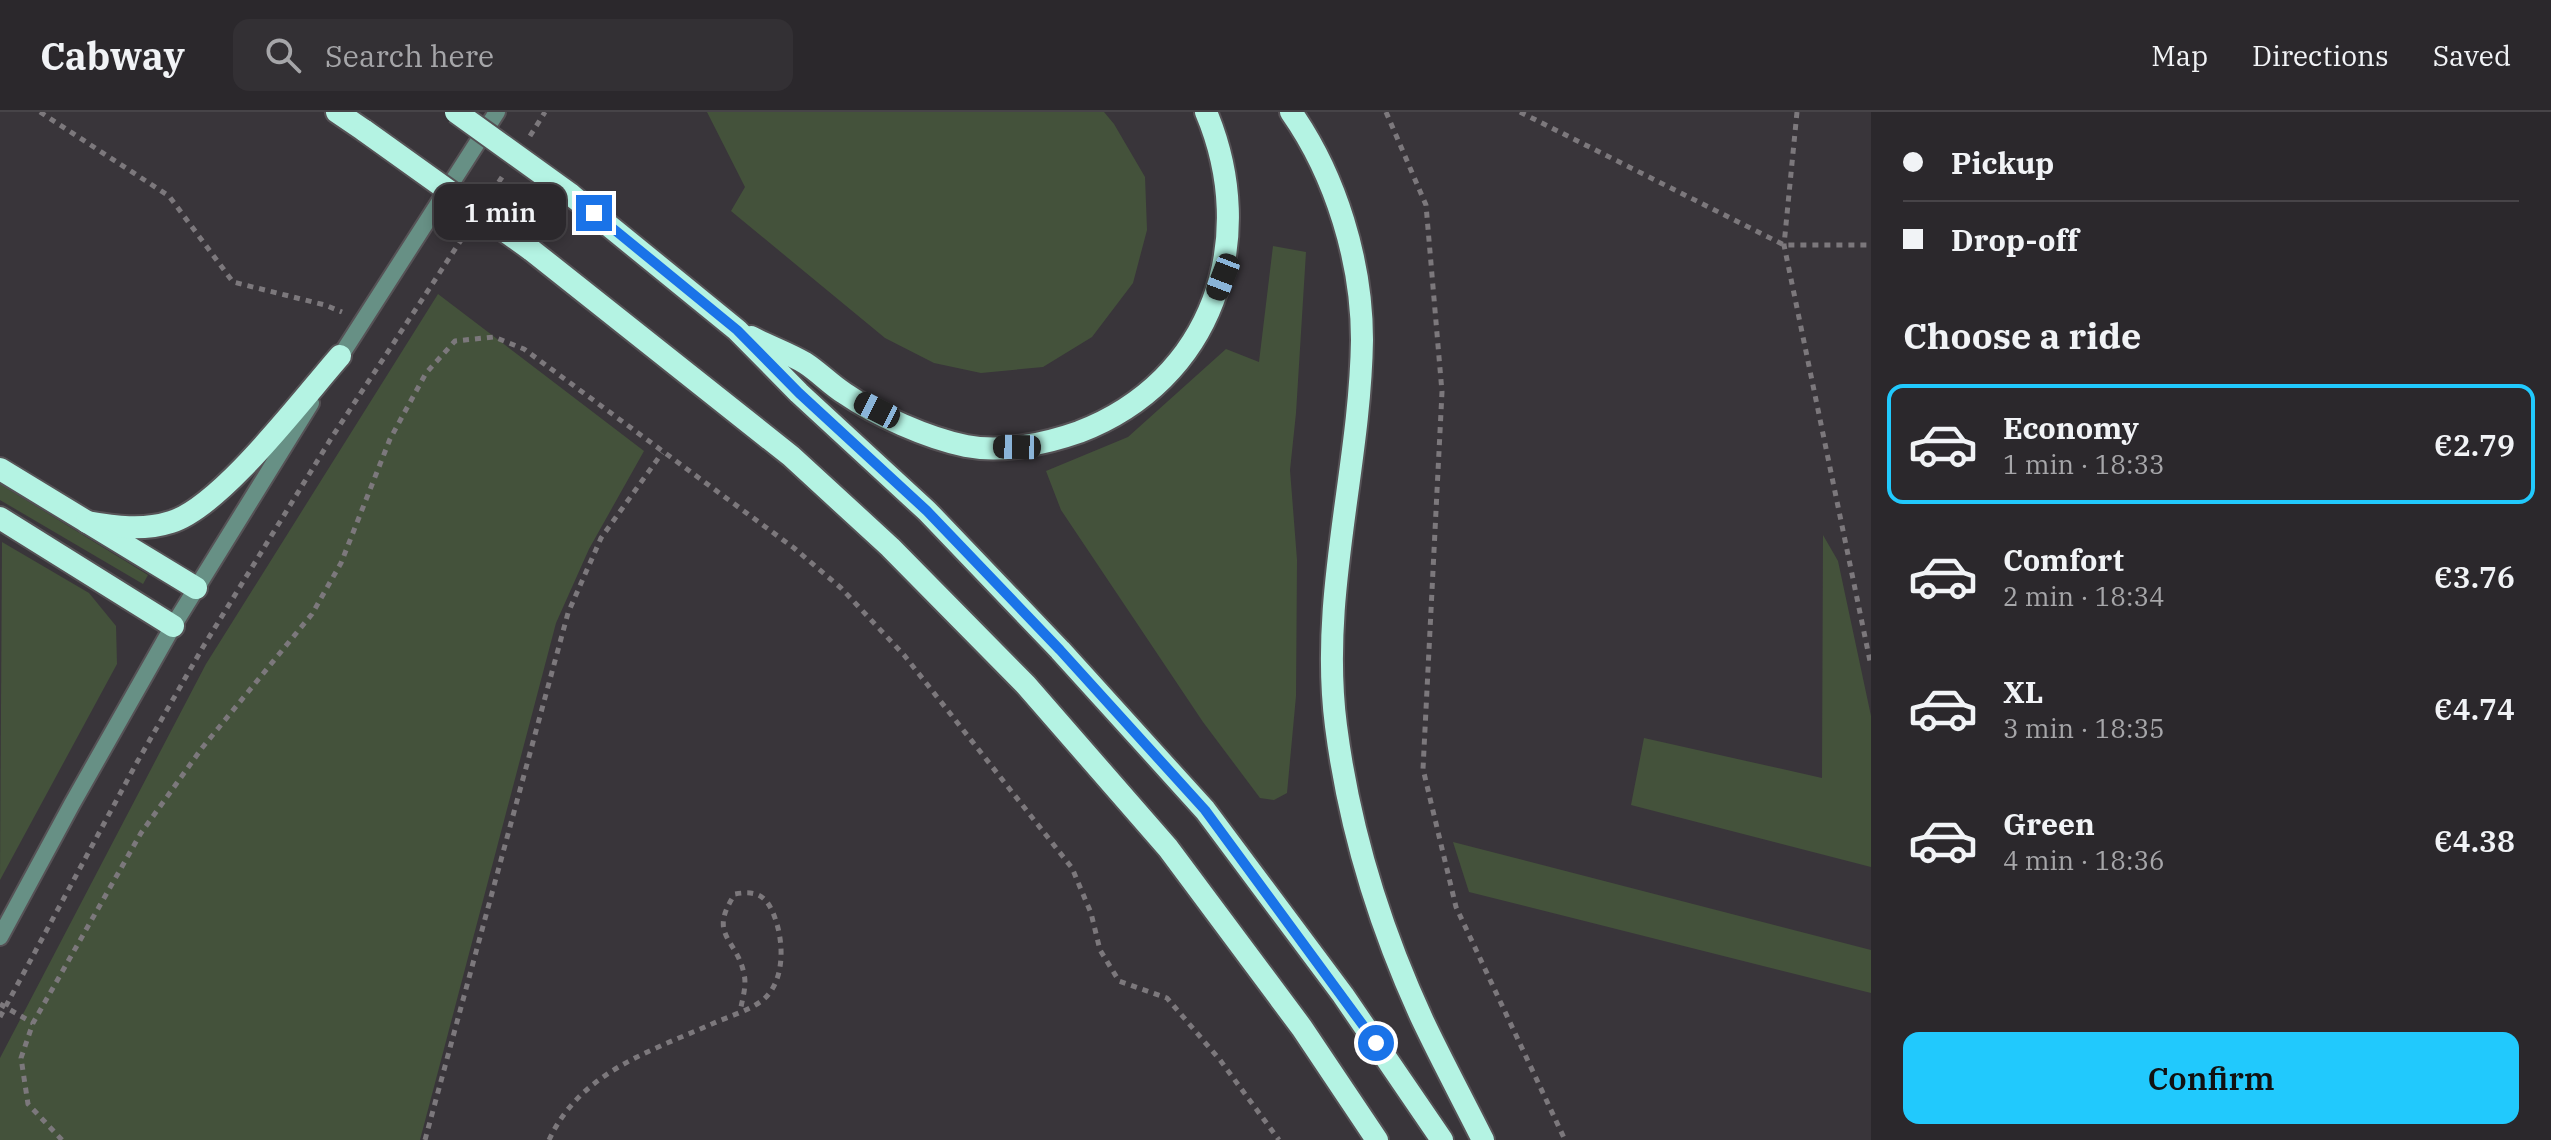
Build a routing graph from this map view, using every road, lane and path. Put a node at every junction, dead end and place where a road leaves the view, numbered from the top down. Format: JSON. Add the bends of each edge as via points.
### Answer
{"nodes":[{"id":1,"x":40,"y":112,"type":"edge"},
{"id":2,"x":337,"y":112,"type":"edge"},
{"id":3,"x":456,"y":112,"type":"edge"},
{"id":4,"x":497,"y":112,"type":"edge"},
{"id":5,"x":545,"y":112,"type":"edge"},
{"id":6,"x":1206,"y":112,"type":"edge"},
{"id":7,"x":1291,"y":112,"type":"edge"},
{"id":8,"x":1386,"y":112,"type":"edge"},
{"id":9,"x":1520,"y":112,"type":"edge"},
{"id":10,"x":1797,"y":112,"type":"edge"},
{"id":11,"x":528,"y":138,"type":"dead end"},
{"id":12,"x":511,"y":164,"type":"dead end"},
{"id":13,"x":485,"y":203,"type":"dead end"},
{"id":14,"x":468,"y":229,"type":"dead end"},
{"id":15,"x":1784,"y":245,"type":"junction"},
{"id":16,"x":1871,"y":245,"type":"edge"},
{"id":17,"x":362,"y":320,"type":"junction"},
{"id":18,"x":737,"y":330,"type":"junction"},
{"id":19,"x":340,"y":356,"type":"junction"},
{"id":20,"x":662,"y":453,"type":"junction"},
{"id":21,"x":0,"y":469,"type":"edge"},
{"id":22,"x":0,"y":518,"type":"edge"},
{"id":23,"x":87,"y":522,"type":"junction"},
{"id":24,"x":196,"y":588,"type":"junction"},
{"id":25,"x":173,"y":626,"type":"junction"},
{"id":26,"x":1871,"y":666,"type":"edge"},
{"id":27,"x":0,"y":937,"type":"edge"},
{"id":28,"x":3,"y":1005,"type":"edge"},
{"id":29,"x":740,"y":1012,"type":"junction"},
{"id":30,"x":0,"y":1017,"type":"edge"},
{"id":31,"x":33,"y":1023,"type":"junction"},
{"id":32,"x":63,"y":1139,"type":"edge"},
{"id":33,"x":425,"y":1140,"type":"edge"},
{"id":34,"x":549,"y":1140,"type":"edge"},
{"id":35,"x":1279,"y":1140,"type":"edge"},
{"id":36,"x":1377,"y":1140,"type":"edge"},
{"id":37,"x":1442,"y":1140,"type":"edge"},
{"id":38,"x":1483,"y":1140,"type":"edge"},
{"id":39,"x":1565,"y":1140,"type":"edge"}],
"edges":[{"from":1,"to":17,"type":"path","via":[[169,196],[233,282]]},
{"from":2,"to":36,"type":"highway","bridge":true,"via":[[530,249],[791,456],[890,547],[1026,685],[1168,848],[1302,1028]]},
{"from":3,"to":18,"type":"highway","bridge":true,"via":[[570,194]]},
{"from":4,"to":17,"type":"street"},
{"from":5,"to":11,"type":"path"},
{"from":6,"to":18,"type":"highway","via":[[1227,179],[1230,230],[1223,277],[1184,357],[1150,392],[1109,420],[1017,447],[967,446],[905,425],[845,394],[805,363]]},
{"from":7,"to":38,"type":"highway","via":[[1341,214],[1358,286],[1362,339],[1335,574],[1331,660],[1347,788],[1386,930],[1423,1020]]},
{"from":8,"to":39,"type":"path","via":[[1426,205],[1442,392],[1423,769],[1456,907]]},
{"from":9,"to":15,"type":"path"},
{"from":10,"to":15,"type":"path"},
{"from":12,"to":13,"type":"path"},
{"from":14,"to":28,"type":"path","via":[[203,647]]},
{"from":15,"to":16,"type":"path"},
{"from":15,"to":26,"type":"path"},
{"from":17,"to":19,"type":"street"},
{"from":18,"to":37,"type":"highway","via":[[927,511],[1205,810],[1343,995]]},
{"from":19,"to":23,"type":"highway","via":[[237,473],[187,516],[120,528]]},
{"from":19,"to":24,"type":"street"},
{"from":20,"to":31,"type":"path","via":[[524,349],[494,337],[455,341],[426,373],[390,439],[341,563],[312,614],[202,748],[141,833]]},
{"from":20,"to":33,"type":"path","via":[[601,538],[568,613]]},
{"from":20,"to":35,"type":"path","via":[[818,568],[904,655],[1072,868],[1100,950],[1119,981],[1167,998]]},
{"from":21,"to":23,"type":"highway"},
{"from":22,"to":25,"type":"highway"},
{"from":23,"to":24,"type":"highway"},
{"from":24,"to":25,"type":"street"},
{"from":25,"to":27,"type":"street"},
{"from":28,"to":30,"type":"path"},
{"from":28,"to":31,"type":"path"},
{"from":29,"to":29,"type":"path","via":[[765,998],[778,974],[782,948],[765,898],[751,891],[735,894],[725,908],[722,931],[746,978]]},
{"from":29,"to":34,"type":"path","via":[[614,1068],[567,1110]]},
{"from":31,"to":32,"type":"path","via":[[21,1058],[28,1104]]}]}
